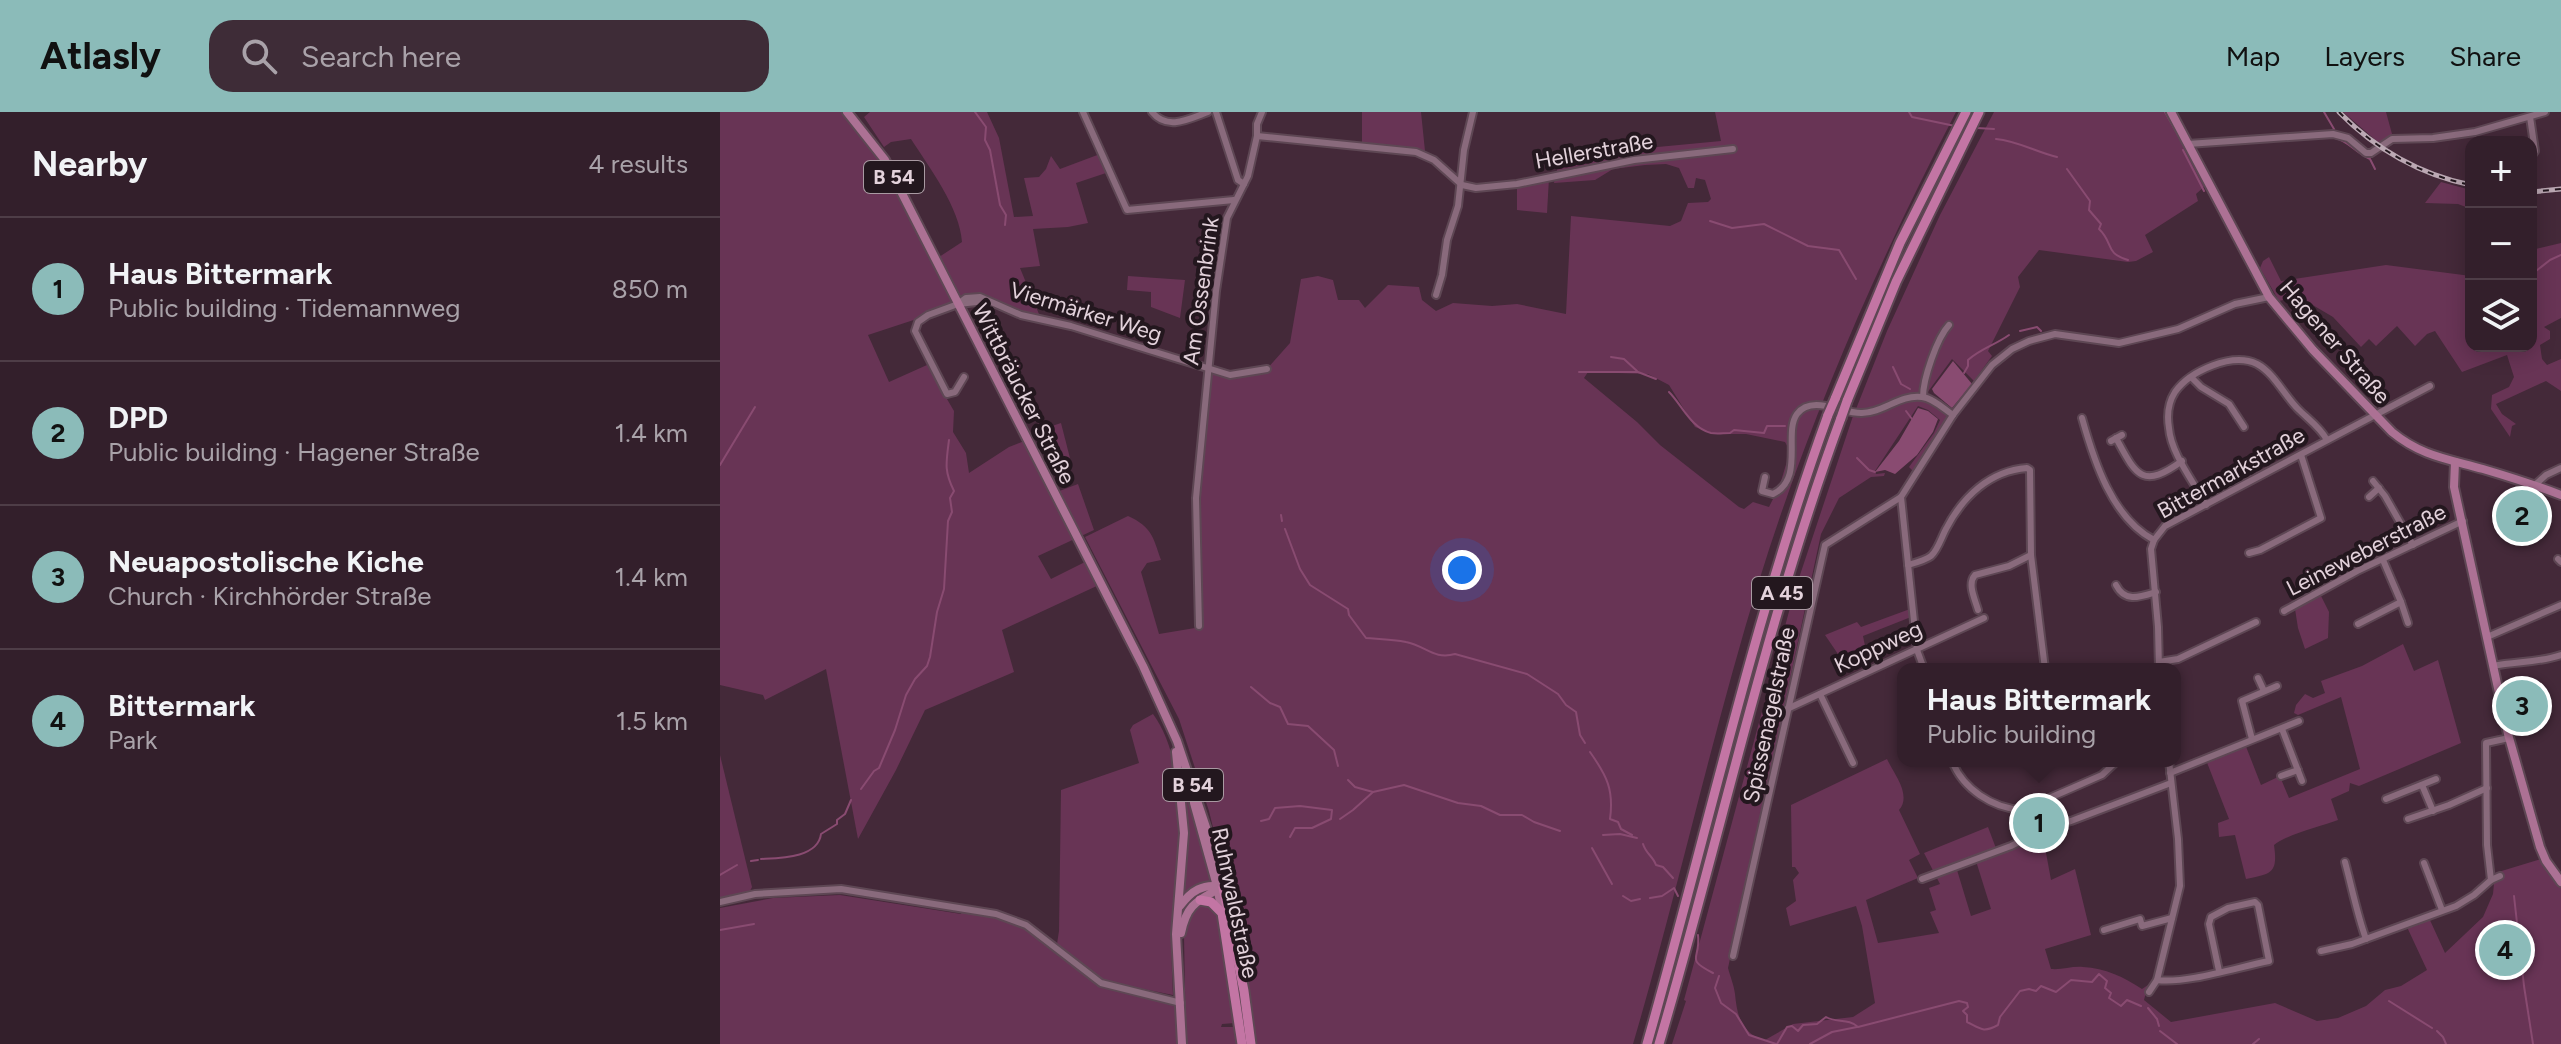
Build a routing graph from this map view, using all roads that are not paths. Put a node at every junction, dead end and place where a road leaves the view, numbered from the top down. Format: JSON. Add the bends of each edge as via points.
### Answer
{"nodes":[{"id":1,"x":847,"y":112,"type":"edge"},
{"id":2,"x":1083,"y":112,"type":"edge"},
{"id":3,"x":1152,"y":112,"type":"edge"},
{"id":4,"x":1208,"y":112,"type":"edge"},
{"id":5,"x":1216,"y":112,"type":"edge"},
{"id":6,"x":1262,"y":112,"type":"edge"},
{"id":7,"x":1473,"y":112,"type":"edge"},
{"id":8,"x":1966,"y":112,"type":"edge"},
{"id":9,"x":1979,"y":112,"type":"edge"},
{"id":10,"x":2171,"y":112,"type":"edge"},
{"id":11,"x":2545,"y":112,"type":"edge"},
{"id":12,"x":2530,"y":117,"type":"junction"},
{"id":13,"x":2475,"y":132,"type":"junction"},
{"id":14,"x":1257,"y":136,"type":"junction"},
{"id":15,"x":2477,"y":136,"type":"edge"},
{"id":16,"x":2533,"y":136,"type":"edge"},
{"id":17,"x":2188,"y":144,"type":"junction"},
{"id":18,"x":1733,"y":149,"type":"dead end"},
{"id":19,"x":1244,"y":184,"type":"junction"},
{"id":20,"x":1462,"y":185,"type":"junction"},
{"id":21,"x":1234,"y":200,"type":"junction"},
{"id":22,"x":1436,"y":295,"type":"dead end"},
{"id":23,"x":2269,"y":297,"type":"junction"},
{"id":24,"x":958,"y":304,"type":"junction"},
{"id":25,"x":1949,"y":325,"type":"dead end"},
{"id":26,"x":1208,"y":368,"type":"junction"},
{"id":27,"x":1267,"y":369,"type":"dead end"},
{"id":28,"x":964,"y":377,"type":"dead end"},
{"id":29,"x":2192,"y":378,"type":"junction"},
{"id":30,"x":2430,"y":386,"type":"dead end"},
{"id":31,"x":1923,"y":397,"type":"junction"},
{"id":32,"x":1953,"y":415,"type":"junction"},
{"id":33,"x":2374,"y":415,"type":"junction"},
{"id":34,"x":2082,"y":418,"type":"dead end"},
{"id":35,"x":2244,"y":427,"type":"dead end"},
{"id":36,"x":2116,"y":438,"type":"dead end"},
{"id":37,"x":2327,"y":440,"type":"junction"},
{"id":38,"x":2301,"y":455,"type":"junction"},
{"id":39,"x":2182,"y":461,"type":"junction"},
{"id":40,"x":2458,"y":463,"type":"junction"},
{"id":41,"x":2561,"y":468,"type":"edge"},
{"id":42,"x":1765,"y":477,"type":"dead end"},
{"id":43,"x":2373,"y":481,"type":"dead end"},
{"id":44,"x":2535,"y":485,"type":"junction"},
{"id":45,"x":2379,"y":488,"type":"junction"},
{"id":46,"x":2561,"y":495,"type":"edge"},
{"id":47,"x":1901,"y":497,"type":"junction"},
{"id":48,"x":2369,"y":497,"type":"dead end"},
{"id":49,"x":2206,"y":505,"type":"junction"},
{"id":50,"x":2463,"y":521,"type":"junction"},
{"id":51,"x":2154,"y":540,"type":"junction"},
{"id":52,"x":2413,"y":545,"type":"junction"},
{"id":53,"x":2249,"y":553,"type":"dead end"},
{"id":54,"x":2031,"y":555,"type":"junction"},
{"id":55,"x":2383,"y":560,"type":"junction"},
{"id":56,"x":1908,"y":565,"type":"junction"},
{"id":57,"x":2116,"y":585,"type":"dead end"},
{"id":58,"x":2156,"y":592,"type":"junction"},
{"id":59,"x":2401,"y":602,"type":"junction"},
{"id":60,"x":2561,"y":605,"type":"edge"},
{"id":61,"x":1978,"y":610,"type":"dead end"},
{"id":62,"x":2284,"y":611,"type":"dead end"},
{"id":63,"x":1984,"y":618,"type":"dead end"},
{"id":64,"x":2256,"y":622,"type":"dead end"},
{"id":65,"x":2408,"y":623,"type":"dead end"},
{"id":66,"x":2358,"y":624,"type":"dead end"},
{"id":67,"x":1199,"y":626,"type":"dead end"},
{"id":68,"x":2487,"y":637,"type":"junction"},
{"id":69,"x":1917,"y":650,"type":"junction"},
{"id":70,"x":2561,"y":655,"type":"edge"},
{"id":71,"x":1922,"y":663,"type":"edge"},
{"id":72,"x":2044,"y":663,"type":"edge"},
{"id":73,"x":2159,"y":663,"type":"edge"},
{"id":74,"x":2165,"y":663,"type":"edge"},
{"id":75,"x":2493,"y":666,"type":"junction"},
{"id":76,"x":2258,"y":678,"type":"dead end"},
{"id":77,"x":2277,"y":686,"type":"dead end"},
{"id":78,"x":2264,"y":691,"type":"junction"},
{"id":79,"x":1820,"y":694,"type":"junction"},
{"id":80,"x":1157,"y":701,"type":"junction"},
{"id":81,"x":1787,"y":709,"type":"junction"},
{"id":82,"x":2299,"y":721,"type":"dead end"},
{"id":83,"x":2282,"y":729,"type":"junction"},
{"id":84,"x":2509,"y":738,"type":"junction"},
{"id":85,"x":2252,"y":739,"type":"junction"},
{"id":86,"x":1858,"y":750,"type":"dead end"},
{"id":87,"x":1176,"y":752,"type":"junction"},
{"id":88,"x":1849,"y":754,"type":"junction"},
{"id":89,"x":1853,"y":763,"type":"dead end"},
{"id":90,"x":1955,"y":767,"type":"edge"},
{"id":91,"x":2111,"y":767,"type":"edge"},
{"id":92,"x":2170,"y":767,"type":"edge"},
{"id":93,"x":2298,"y":770,"type":"junction"},
{"id":94,"x":2170,"y":773,"type":"junction"},
{"id":95,"x":2281,"y":776,"type":"dead end"},
{"id":96,"x":2436,"y":779,"type":"dead end"},
{"id":97,"x":2302,"y":781,"type":"dead end"},
{"id":98,"x":2171,"y":783,"type":"junction"},
{"id":99,"x":2422,"y":785,"type":"junction"},
{"id":100,"x":2487,"y":788,"type":"junction"},
{"id":101,"x":2386,"y":799,"type":"dead end"},
{"id":102,"x":2433,"y":811,"type":"junction"},
{"id":103,"x":2408,"y":819,"type":"dead end"},
{"id":104,"x":2345,"y":862,"type":"dead end"},
{"id":105,"x":2424,"y":863,"type":"dead end"},
{"id":106,"x":2359,"y":869,"type":"dead end"},
{"id":107,"x":2348,"y":872,"type":"junction"},
{"id":108,"x":2500,"y":876,"type":"dead end"},
{"id":109,"x":1922,"y":879,"type":"dead end"},
{"id":110,"x":2491,"y":880,"type":"junction"},
{"id":111,"x":2561,"y":882,"type":"edge"},
{"id":112,"x":1220,"y":887,"type":"junction"},
{"id":113,"x":1200,"y":900,"type":"junction"},
{"id":114,"x":720,"y":902,"type":"edge"},
{"id":115,"x":1178,"y":909,"type":"junction"},
{"id":116,"x":2442,"y":910,"type":"junction"},
{"id":117,"x":1222,"y":913,"type":"junction"},
{"id":118,"x":2172,"y":918,"type":"junction"},
{"id":119,"x":2104,"y":930,"type":"dead end"},
{"id":120,"x":2366,"y":939,"type":"junction"},
{"id":121,"x":1178,"y":945,"type":"junction"},
{"id":122,"x":2321,"y":951,"type":"dead end"},
{"id":123,"x":1733,"y":956,"type":"dead end"},
{"id":124,"x":2219,"y":971,"type":"junction"},
{"id":125,"x":2157,"y":980,"type":"junction"},
{"id":126,"x":2149,"y":992,"type":"dead end"},
{"id":127,"x":1181,"y":1003,"type":"junction"},
{"id":128,"x":1182,"y":1044,"type":"edge"},
{"id":129,"x":1242,"y":1044,"type":"edge"},
{"id":130,"x":1251,"y":1044,"type":"edge"},
{"id":131,"x":1647,"y":1044,"type":"edge"},
{"id":132,"x":1659,"y":1044,"type":"edge"}],
"edges":[{"from":1,"to":24,"type":"main road","name":"Wittbräucker Straße","number":"B 54","via":[[885,160]]},
{"from":2,"to":21,"type":"street","via":[[1127,210]]},
{"from":3,"to":4,"type":"street","via":[[1160,121],[1173,123]]},
{"from":5,"to":19,"type":"street","via":[[1238,180]]},
{"from":6,"to":14,"type":"street","name":"Am Ossenbrink"},
{"from":7,"to":20,"type":"street"},
{"from":8,"to":131,"type":"highway","number":"A 45","bridge":true,"via":[[1900,243],[1828,415],[1774,576]]},
{"from":9,"to":132,"type":"highway","number":"A 45","bridge":true,"via":[[1896,282],[1815,489]]},
{"from":10,"to":17,"type":"main road","name":"Hagener Straße"},
{"from":11,"to":12,"type":"street"},
{"from":12,"to":13,"type":"street"},
{"from":12,"to":16,"type":"street"},
{"from":13,"to":15,"type":"street"},
{"from":13,"to":17,"type":"street","via":[[2392,139],[2371,153],[2333,134]]},
{"from":14,"to":19,"type":"street","name":"Am Ossenbrink"},
{"from":14,"to":20,"type":"street","via":[[1416,152]]},
{"from":17,"to":23,"type":"main road","name":"Hagener Straße"},
{"from":18,"to":20,"type":"street","name":"Hellerstraße","via":[[1634,160],[1517,184]]},
{"from":19,"to":21,"type":"street","name":"Am Ossenbrink"},
{"from":20,"to":22,"type":"street"},
{"from":21,"to":26,"type":"street","name":"Am Ossenbrink","via":[[1227,218]]},
{"from":23,"to":32,"type":"street","name":"Spissenagelstraße","via":[[2119,343],[2055,334],[2029,341],[1999,358]]},
{"from":23,"to":33,"type":"main road","name":"Hagener Straße"},
{"from":24,"to":26,"type":"street","name":"Viermärker Weg","via":[[980,297],[1021,315]]},
{"from":24,"to":28,"type":"street","name":"Viermärker Weg","via":[[921,319],[915,331],[947,394],[955,392]]},
{"from":24,"to":80,"type":"main road","name":"Wittbräucker Straße","number":"B 54"},
{"from":25,"to":31,"type":"street","via":[[1925,379]]},
{"from":26,"to":27,"type":"street","name":"Viermärker Weg","via":[[1232,375]]},
{"from":26,"to":67,"type":"street","name":"Am Ossenbrink","via":[[1196,498]]},
{"from":29,"to":35,"type":"street","via":[[2229,404]]},
{"from":29,"to":37,"type":"street","via":[[2232,359],[2253,362]]},
{"from":29,"to":39,"type":"street","via":[[2176,392],[2168,412],[2169,432]]},
{"from":30,"to":33,"type":"street","name":"Bittermarkstraße"},
{"from":31,"to":32,"type":"street"},
{"from":31,"to":42,"type":"street","via":[[1903,398],[1864,413],[1822,405],[1801,410],[1793,421],[1793,461],[1781,490],[1762,491]]},
{"from":32,"to":47,"type":"street","name":"Spissenagelstraße"},
{"from":33,"to":37,"type":"street","name":"Bittermarkstraße"},
{"from":33,"to":40,"type":"main road","name":"Hagener Straße","via":[[2418,451]]},
{"from":34,"to":51,"type":"street","via":[[2116,503]]},
{"from":36,"to":39,"type":"street","via":[[2143,476],[2164,474]]},
{"from":37,"to":38,"type":"street","name":"Bittermarkstraße"},
{"from":38,"to":49,"type":"street","name":"Bittermarkstraße"},
{"from":38,"to":53,"type":"street","via":[[2321,518]]},
{"from":39,"to":49,"type":"street"},
{"from":40,"to":44,"type":"main road","name":"Hagener Straße"},
{"from":40,"to":50,"type":"main road","via":[[2453,478]]},
{"from":41,"to":44,"type":"street"},
{"from":43,"to":45,"type":"street"},
{"from":44,"to":46,"type":"main road","name":"Hagener Straße"},
{"from":45,"to":48,"type":"street"},
{"from":45,"to":52,"type":"street"},
{"from":47,"to":56,"type":"street"},
{"from":47,"to":81,"type":"street","name":"Spissenagelstraße","via":[[1825,545]]},
{"from":49,"to":51,"type":"street","name":"Bittermarkstraße","via":[[2165,526]]},
{"from":50,"to":52,"type":"street","name":"Leineweberstraße"},
{"from":50,"to":68,"type":"main road"},
{"from":51,"to":58,"type":"street","name":"Bittermarkstraße"},
{"from":52,"to":55,"type":"street","name":"Leineweberstraße"},
{"from":54,"to":56,"type":"street","via":[[2032,474],[2027,468],[1982,483],[1949,523],[1932,555]]},
{"from":54,"to":61,"type":"street","via":[[1972,578]]},
{"from":54,"to":72,"type":"street"},
{"from":55,"to":59,"type":"street"},
{"from":55,"to":62,"type":"street","name":"Leineweberstraße"},
{"from":56,"to":69,"type":"street"},
{"from":57,"to":58,"type":"street","via":[[2130,597]]},
{"from":58,"to":73,"type":"street","name":"Bittermarkstraße"},
{"from":59,"to":65,"type":"street"},
{"from":59,"to":66,"type":"street"},
{"from":60,"to":68,"type":"street"},
{"from":63,"to":69,"type":"street","name":"Koppweg"},
{"from":64,"to":74,"type":"street"},
{"from":68,"to":75,"type":"main road"},
{"from":69,"to":71,"type":"street"},
{"from":69,"to":79,"type":"street","name":"Koppweg"},
{"from":70,"to":75,"type":"street"},
{"from":75,"to":84,"type":"main road"},
{"from":76,"to":78,"type":"street"},
{"from":77,"to":78,"type":"street"},
{"from":78,"to":85,"type":"street","via":[[2242,701]]},
{"from":79,"to":81,"type":"street","name":"Koppweg"},
{"from":79,"to":88,"type":"street"},
{"from":80,"to":87,"type":"main road","name":"Ruhrwaldstraße","number":"B 54"},
{"from":80,"to":112,"type":"main road","name":"Ruhrwaldstraße","number":"B 54","via":[[1193,785],[1221,872]]},
{"from":81,"to":123,"type":"street","name":"Spissenagelstraße"},
{"from":82,"to":83,"type":"street"},
{"from":83,"to":85,"type":"street"},
{"from":83,"to":93,"type":"street"},
{"from":84,"to":100,"type":"street","via":[[2486,743]]},
{"from":84,"to":111,"type":"main road","via":[[2540,849]]},
{"from":85,"to":94,"type":"street"},
{"from":86,"to":88,"type":"street"},
{"from":87,"to":112,"type":"main road","name":"Ruhrwaldstraße","number":"B 54"},
{"from":87,"to":115,"type":"main road","via":[[1184,833]]},
{"from":88,"to":89,"type":"street"},
{"from":90,"to":91,"type":"street","via":[[1979,796],[2022,810]]},
{"from":92,"to":94,"type":"street"},
{"from":93,"to":95,"type":"street"},
{"from":93,"to":97,"type":"street"},
{"from":94,"to":98,"type":"street"},
{"from":96,"to":99,"type":"street"},
{"from":98,"to":109,"type":"street"},
{"from":98,"to":118,"type":"street","via":[[2180,886]]},
{"from":99,"to":101,"type":"street"},
{"from":99,"to":102,"type":"street"},
{"from":100,"to":102,"type":"street"},
{"from":100,"to":110,"type":"street"},
{"from":102,"to":103,"type":"street"},
{"from":104,"to":107,"type":"street"},
{"from":105,"to":116,"type":"street"},
{"from":106,"to":107,"type":"street"},
{"from":107,"to":120,"type":"street"},
{"from":108,"to":110,"type":"street"},
{"from":110,"to":116,"type":"street"},
{"from":112,"to":113,"type":"main road"},
{"from":112,"to":115,"type":"main road","via":[[1195,890]]},
{"from":112,"to":117,"type":"main road","name":"Ruhrwaldstraße","number":"B 54"},
{"from":112,"to":130,"type":"highway","name":"Ruhrwaldstraße","number":"B 54"},
{"from":113,"to":117,"type":"highway"},
{"from":113,"to":121,"type":"main road","via":[[1186,913]]},
{"from":114,"to":127,"type":"street","via":[[755,894],[841,889],[996,914],[1026,925],[1101,983]]},
{"from":115,"to":121,"type":"main road"},
{"from":116,"to":120,"type":"street"},
{"from":117,"to":129,"type":"highway","name":"Ruhrwaldstraße","number":"B 54"},
{"from":118,"to":119,"type":"street","via":[[2142,926],[2140,919]]},
{"from":118,"to":125,"type":"street"},
{"from":120,"to":122,"type":"street"},
{"from":121,"to":127,"type":"main road"},
{"from":124,"to":124,"type":"street","via":[[2272,960],[2258,905],[2251,901],[2211,917]]},
{"from":124,"to":125,"type":"street"},
{"from":125,"to":126,"type":"street"},
{"from":127,"to":128,"type":"main road"}]}
